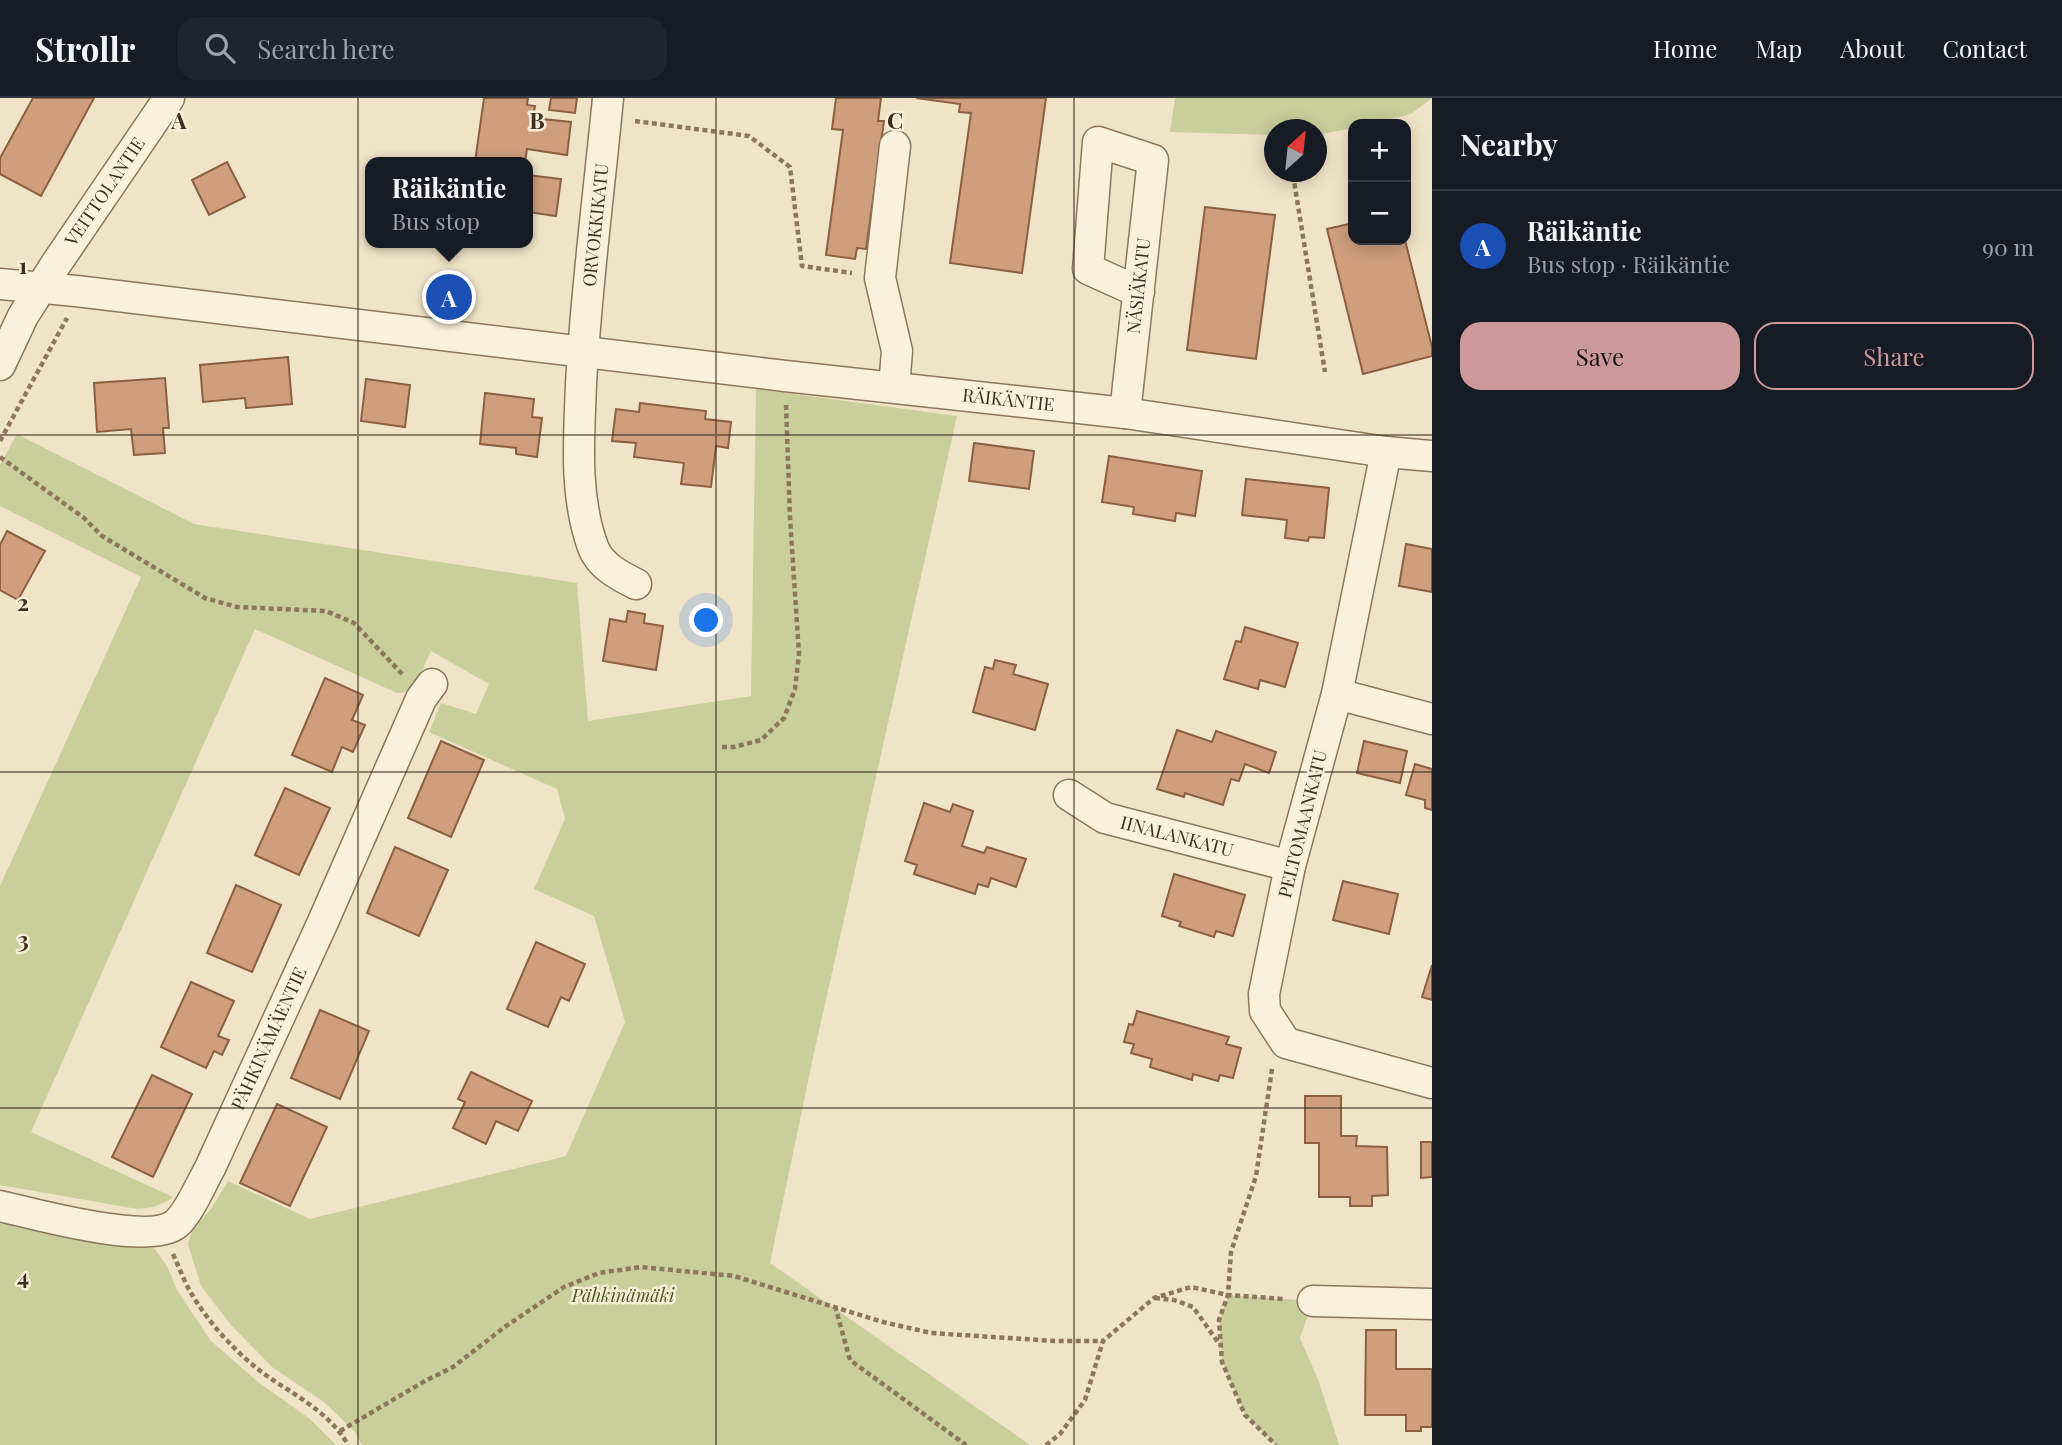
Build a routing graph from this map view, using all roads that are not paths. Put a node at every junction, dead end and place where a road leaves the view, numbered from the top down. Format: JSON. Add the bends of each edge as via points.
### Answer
{"nodes":[{"id":1,"x":169,"y":98,"type":"edge"},
{"id":2,"x":607,"y":108,"type":"edge"},
{"id":3,"x":895,"y":146,"type":"dead end"},
{"id":4,"x":0,"y":284,"type":"edge"},
{"id":5,"x":41,"y":288,"type":"junction"},
{"id":6,"x":1139,"y":292,"type":"junction"},
{"id":7,"x":583,"y":352,"type":"junction"},
{"id":8,"x":0,"y":365,"type":"edge"},
{"id":9,"x":894,"y":387,"type":"junction"},
{"id":10,"x":1125,"y":413,"type":"junction"},
{"id":11,"x":1386,"y":452,"type":"junction"},
{"id":12,"x":1432,"y":456,"type":"edge"},
{"id":13,"x":636,"y":584,"type":"dead end"},
{"id":14,"x":426,"y":691,"type":"road end"},
{"id":15,"x":1336,"y":694,"type":"junction"},
{"id":16,"x":1432,"y":719,"type":"edge"},
{"id":17,"x":1069,"y":795,"type":"dead end"},
{"id":18,"x":1290,"y":866,"type":"junction"},
{"id":19,"x":1432,"y":1083,"type":"edge"},
{"id":20,"x":0,"y":1206,"type":"edge"},
{"id":21,"x":1313,"y":1301,"type":"road end"},
{"id":22,"x":1432,"y":1304,"type":"edge"}],
"edges":[{"from":1,"to":5,"type":"street","name":"VEITTOLANTIE"},
{"from":2,"to":7,"type":"street","name":"ORVOKKIKATU"},
{"from":3,"to":9,"type":"street","via":[[880,278],[897,351]]},
{"from":4,"to":5,"type":"street","name":"RÄIKÄNTIE"},
{"from":5,"to":7,"type":"street","name":"RÄIKÄNTIE"},
{"from":5,"to":8,"type":"street","name":"VEITTOLANTIE"},
{"from":6,"to":6,"type":"street","name":"NÄSIÄKATU","via":[[1153,160],[1098,142],[1088,269]]},
{"from":6,"to":10,"type":"street","name":"NÄSIÄKATU"},
{"from":7,"to":9,"type":"street","name":"RÄIKÄNTIE"},
{"from":7,"to":13,"type":"street","name":"ORVOKKIKATU","via":[[578,461],[584,511],[594,550],[614,573]]},
{"from":9,"to":10,"type":"street","name":"RÄIKÄNTIE"},
{"from":10,"to":11,"type":"street","name":"RÄIKÄNTIE"},
{"from":11,"to":12,"type":"street","name":"RÄIKÄNTIE"},
{"from":11,"to":15,"type":"street","name":"PELTOMAANKATU"},
{"from":14,"to":20,"type":"street","name":"PÄHKINÄMÄENTIE","via":[[210,1168],[176,1224],[162,1231],[139,1232]]},
{"from":15,"to":16,"type":"street"},
{"from":15,"to":18,"type":"street","name":"PELTOMAANKATU"},
{"from":17,"to":18,"type":"street","name":"IINALANKATU","via":[[1105,818]]},
{"from":18,"to":19,"type":"street","name":"PELTOMAANKATU","via":[[1264,993],[1265,1011],[1286,1043]]},
{"from":21,"to":22,"type":"street"}]}
